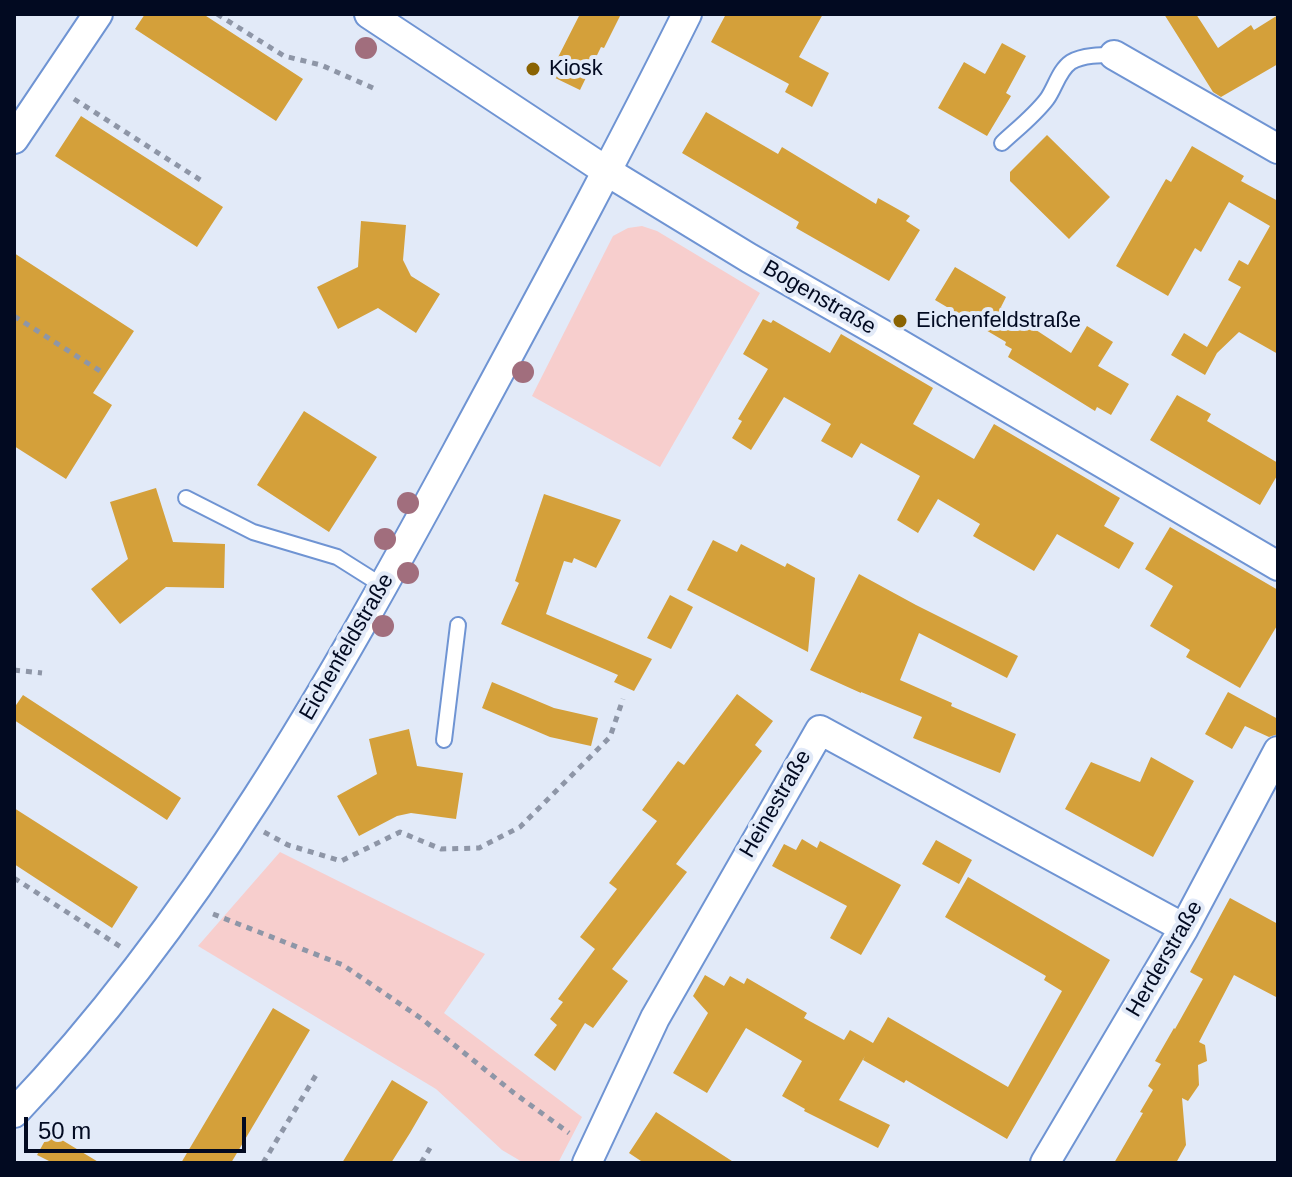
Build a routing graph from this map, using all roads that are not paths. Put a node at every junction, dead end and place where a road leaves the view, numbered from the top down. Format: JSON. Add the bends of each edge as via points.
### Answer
{"nodes":[{"id":1,"x":98,"y":14,"type":"edge"},
{"id":2,"x":369,"y":14,"type":"edge"},
{"id":3,"x":687,"y":14,"type":"edge"},
{"id":4,"x":1114,"y":55,"type":"joint"},
{"id":5,"x":14,"y":139,"type":"edge"},
{"id":6,"x":1002,"y":143,"type":"dead end"},
{"id":7,"x":1278,"y":149,"type":"edge"},
{"id":8,"x":608,"y":172,"type":"junction"},
{"id":9,"x":186,"y":498,"type":"dead end"},
{"id":10,"x":1278,"y":566,"type":"edge"},
{"id":11,"x":383,"y":586,"type":"junction"},
{"id":12,"x":458,"y":625,"type":"dead end"},
{"id":13,"x":444,"y":740,"type":"dead end"},
{"id":14,"x":1278,"y":751,"type":"edge"},
{"id":15,"x":1184,"y":928,"type":"junction"},
{"id":16,"x":14,"y":1113,"type":"edge"},
{"id":17,"x":590,"y":1156,"type":"edge"},
{"id":18,"x":1045,"y":1163,"type":"edge"}],
"edges":[{"from":1,"to":5,"type":"street"},
{"from":2,"to":8,"type":"street","name":"Bogenstraße"},
{"from":3,"to":8,"type":"street","name":"Eichenfeldstraße"},
{"from":4,"to":6,"type":"lane","via":[[1071,63],[1048,98]]},
{"from":4,"to":7,"type":"street"},
{"from":8,"to":10,"type":"street","name":"Bogenstraße"},
{"from":8,"to":11,"type":"street","name":"Eichenfeldstraße"},
{"from":9,"to":11,"type":"lane","via":[[253,532],[337,557]]},
{"from":11,"to":16,"type":"street","name":"Eichenfeldstraße","via":[[241,821],[144,962]]},
{"from":12,"to":13,"type":"lane"},
{"from":14,"to":15,"type":"street","name":"Herderstraße"},
{"from":15,"to":17,"type":"street","name":"Heinestraße","via":[[820,730],[655,1018]]},
{"from":15,"to":18,"type":"street","name":"Herderstraße"}]}
